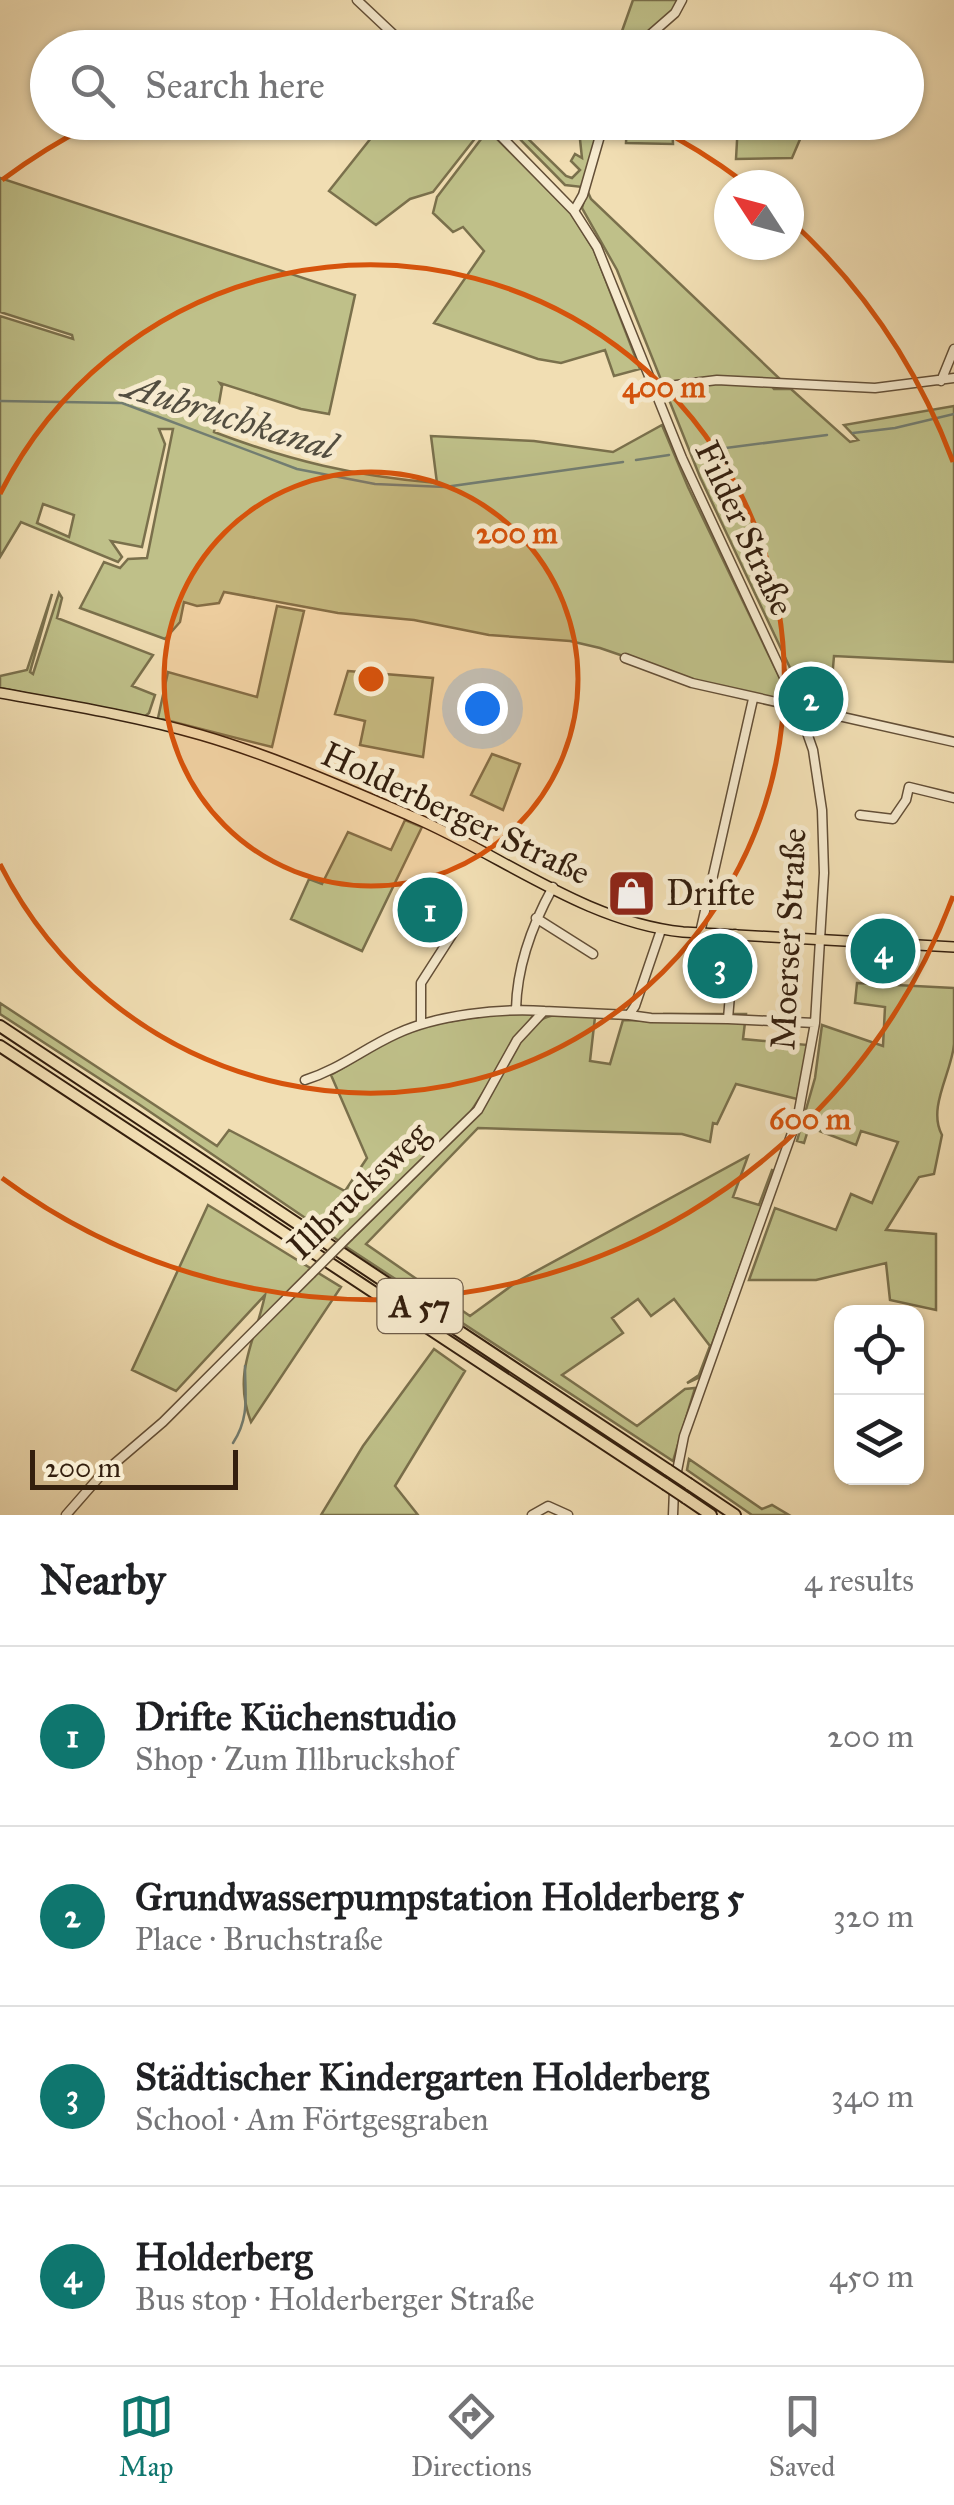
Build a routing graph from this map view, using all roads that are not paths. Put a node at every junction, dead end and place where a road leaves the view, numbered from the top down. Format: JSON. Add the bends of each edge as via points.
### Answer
{"nodes":[{"id":1,"x":357,"y":0,"type":"edge"},
{"id":2,"x":682,"y":0,"type":"edge"},
{"id":3,"x":389,"y":30,"type":"edge"},
{"id":4,"x":656,"y":30,"type":"edge"},
{"id":5,"x":505,"y":140,"type":"edge"},
{"id":6,"x":599,"y":140,"type":"edge"},
{"id":7,"x":574,"y":210,"type":"junction"},
{"id":8,"x":954,"y":349,"type":"edge"},
{"id":9,"x":954,"y":378,"type":"edge"},
{"id":10,"x":942,"y":380,"type":"junction"},
{"id":11,"x":652,"y":388,"type":"junction"},
{"id":12,"x":625,"y":658,"type":"dead end"},
{"id":13,"x":0,"y":692,"type":"edge"},
{"id":14,"x":753,"y":699,"type":"junction"},
{"id":15,"x":798,"y":707,"type":"junction"},
{"id":16,"x":954,"y":742,"type":"edge"},
{"id":17,"x":954,"y":798,"type":"edge"},
{"id":18,"x":860,"y":815,"type":"dead end"},
{"id":19,"x":553,"y":887,"type":"junction"},
{"id":20,"x":536,"y":918,"type":"junction"},
{"id":21,"x":456,"y":926,"type":"dead end"},
{"id":22,"x":660,"y":930,"type":"junction"},
{"id":23,"x":700,"y":933,"type":"junction"},
{"id":24,"x":735,"y":934,"type":"junction"},
{"id":25,"x":820,"y":941,"type":"junction"},
{"id":26,"x":954,"y":947,"type":"edge"},
{"id":27,"x":593,"y":954,"type":"dead end"},
{"id":28,"x":516,"y":1009,"type":"junction"},
{"id":29,"x":544,"y":1011,"type":"junction"},
{"id":30,"x":628,"y":1015,"type":"junction"},
{"id":31,"x":728,"y":1019,"type":"junction"},
{"id":32,"x":815,"y":1023,"type":"junction"},
{"id":33,"x":420,"y":1024,"type":"junction"},
{"id":34,"x":0,"y":1026,"type":"edge"},
{"id":35,"x":0,"y":1046,"type":"edge"},
{"id":36,"x":304,"y":1080,"type":"dead end"},
{"id":37,"x":66,"y":1515,"type":"edge"},
{"id":38,"x":532,"y":1515,"type":"edge"},
{"id":39,"x":568,"y":1515,"type":"edge"},
{"id":40,"x":673,"y":1515,"type":"edge"},
{"id":41,"x":711,"y":1515,"type":"edge"},
{"id":42,"x":734,"y":1515,"type":"edge"}],
"edges":[{"from":1,"to":3,"type":"street"},
{"from":2,"to":4,"type":"street"},
{"from":5,"to":7,"type":"street","name":"Filder Straße"},
{"from":6,"to":7,"type":"street"},
{"from":7,"to":11,"type":"street","name":"Filder Straße","via":[[609,272]]},
{"from":8,"to":10,"type":"street"},
{"from":9,"to":10,"type":"street"},
{"from":10,"to":11,"type":"street","via":[[875,388],[717,380]]},
{"from":11,"to":15,"type":"street","name":"Filder Straße"},
{"from":12,"to":14,"type":"street"},
{"from":13,"to":19,"type":"main road","name":"Holderberger Straße","via":[[248,750],[442,830]]},
{"from":14,"to":15,"type":"street"},
{"from":14,"to":23,"type":"street"},
{"from":15,"to":16,"type":"street"},
{"from":15,"to":25,"type":"street","name":"Moerser Straße","via":[[822,810]]},
{"from":17,"to":18,"type":"street","via":[[909,787],[893,819]]},
{"from":19,"to":20,"type":"street"},
{"from":19,"to":22,"type":"main road","name":"Holderberger Straße","via":[[617,919]]},
{"from":20,"to":27,"type":"street"},
{"from":20,"to":28,"type":"street","via":[[518,974]]},
{"from":21,"to":33,"type":"street","via":[[421,983]]},
{"from":22,"to":23,"type":"main road","name":"Holderberger Straße"},
{"from":22,"to":30,"type":"street"},
{"from":23,"to":24,"type":"main road","name":"Holderberger Straße"},
{"from":24,"to":25,"type":"main road","name":"Holderberger Straße"},
{"from":24,"to":31,"type":"street"},
{"from":25,"to":26,"type":"main road","name":"Holderberger Straße"},
{"from":25,"to":32,"type":"street","name":"Moerser Straße"},
{"from":28,"to":29,"type":"street"},
{"from":28,"to":33,"type":"street"},
{"from":29,"to":30,"type":"street"},
{"from":29,"to":37,"type":"street","name":"Illbrucksweg","bridge":true,"via":[[517,1040],[478,1110]]},
{"from":30,"to":31,"type":"street"},
{"from":31,"to":32,"type":"street"},
{"from":32,"to":40,"type":"street","name":"Moerser Straße","via":[[798,1116],[684,1436]]},
{"from":33,"to":36,"type":"street","via":[[333,1072]]},
{"from":34,"to":42,"type":"highway","number":"A 57","bridge":true},
{"from":35,"to":41,"type":"highway","number":"A 57","bridge":true},
{"from":38,"to":39,"type":"street","via":[[548,1506]]}]}
